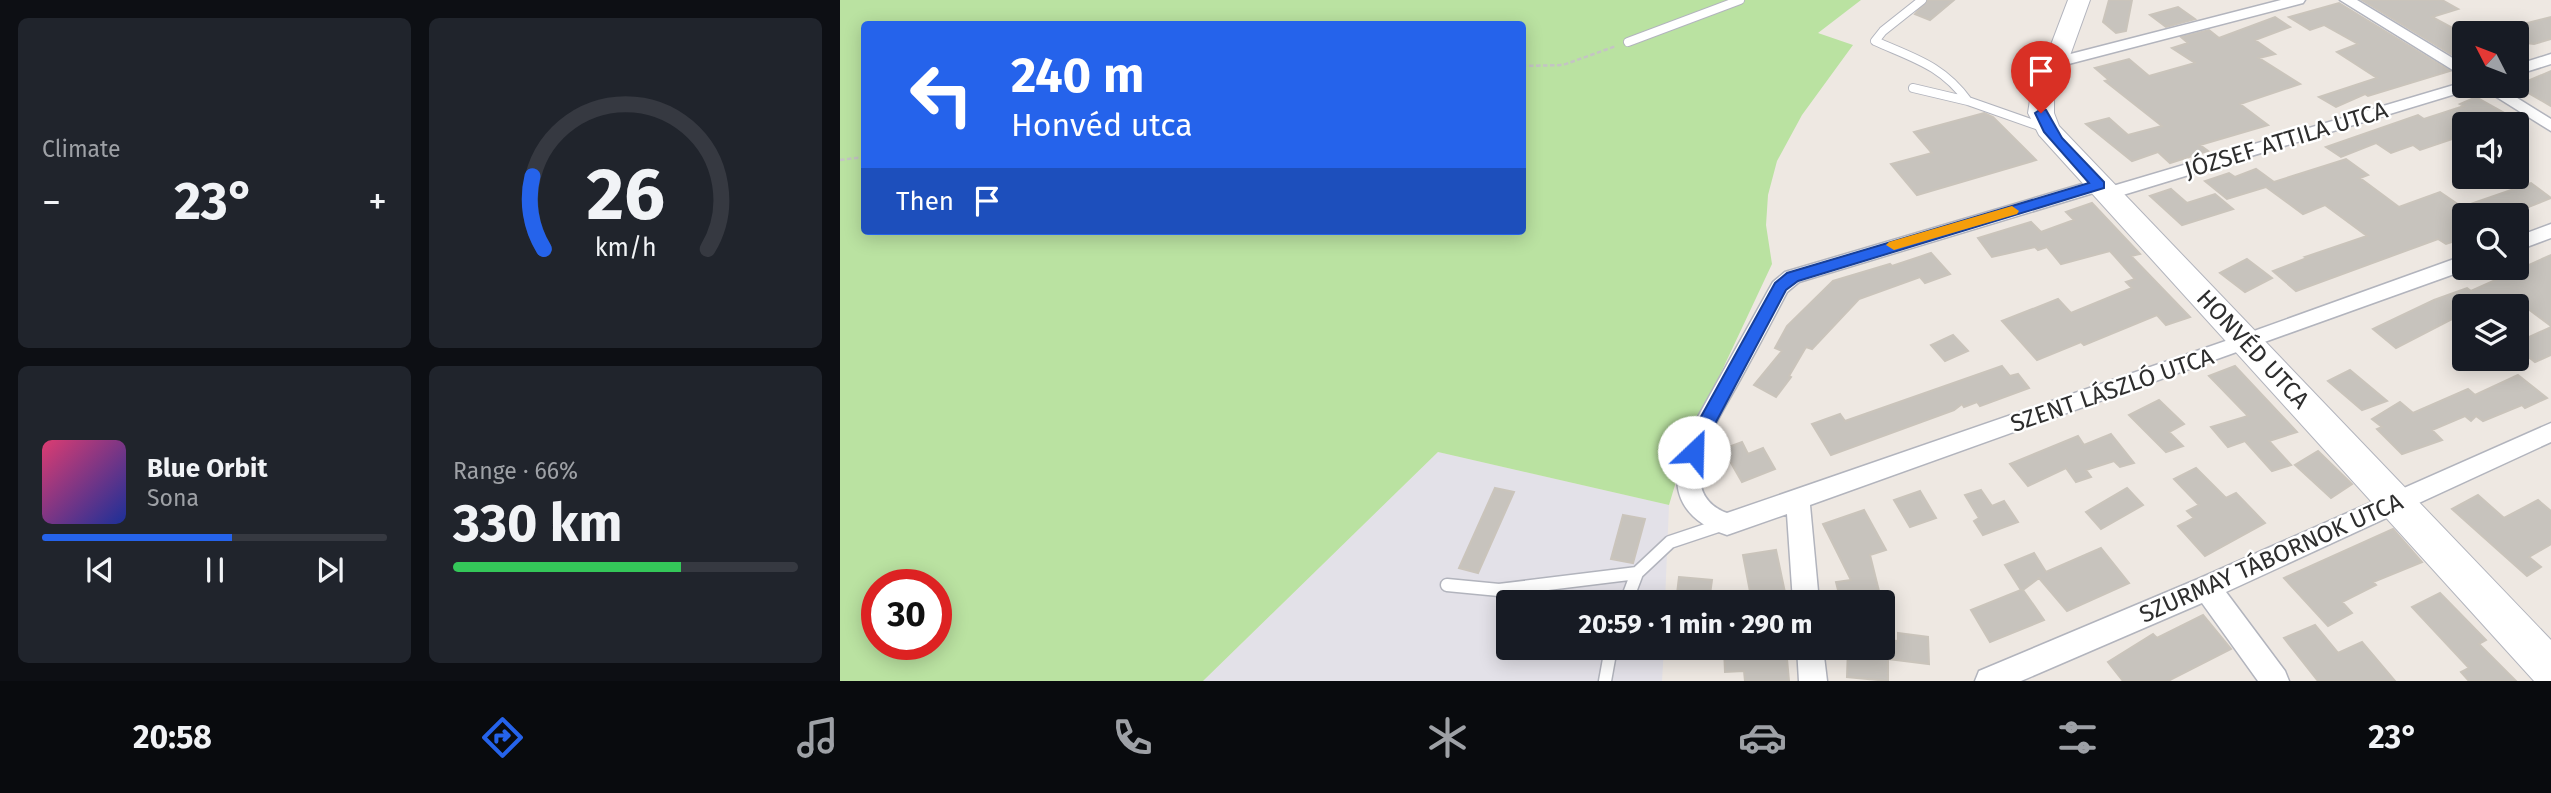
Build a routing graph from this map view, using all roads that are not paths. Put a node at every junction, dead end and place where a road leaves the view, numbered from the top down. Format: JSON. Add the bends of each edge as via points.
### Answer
{"nodes":[{"id":1,"x":1740,"y":0,"type":"edge"},
{"id":2,"x":1922,"y":0,"type":"edge"},
{"id":3,"x":2080,"y":0,"type":"edge"},
{"id":4,"x":2298,"y":0,"type":"edge"},
{"id":5,"x":2347,"y":0,"type":"edge"},
{"id":6,"x":1628,"y":42,"type":"road end"},
{"id":7,"x":2551,"y":59,"type":"edge"},
{"id":8,"x":2057,"y":62,"type":"junction"},
{"id":9,"x":2452,"y":65,"type":"edge"},
{"id":10,"x":2529,"y":66,"type":"edge"},
{"id":11,"x":1913,"y":89,"type":"dead end"},
{"id":12,"x":2452,"y":90,"type":"edge"},
{"id":13,"x":2506,"y":98,"type":"edge"},
{"id":14,"x":1968,"y":102,"type":"junction"},
{"id":15,"x":2551,"y":126,"type":"edge"},
{"id":16,"x":2048,"y":129,"type":"junction"},
{"id":17,"x":2103,"y":189,"type":"junction"},
{"id":18,"x":2551,"y":231,"type":"edge"},
{"id":19,"x":2529,"y":239,"type":"edge"},
{"id":20,"x":2452,"y":267,"type":"edge"},
{"id":21,"x":2247,"y":342,"type":"junction"},
{"id":22,"x":2551,"y":432,"type":"edge"},
{"id":23,"x":1798,"y":500,"type":"junction"},
{"id":24,"x":2397,"y":502,"type":"junction"},
{"id":25,"x":1727,"y":524,"type":"junction"},
{"id":26,"x":1637,"y":573,"type":"junction"},
{"id":27,"x":1447,"y":585,"type":"dead end"},
{"id":28,"x":2207,"y":588,"type":"junction"},
{"id":29,"x":1631,"y":590,"type":"edge"},
{"id":30,"x":1805,"y":590,"type":"edge"},
{"id":31,"x":1609,"y":660,"type":"edge"},
{"id":32,"x":1811,"y":660,"type":"edge"},
{"id":33,"x":2551,"y":669,"type":"edge"},
{"id":34,"x":1996,"y":680,"type":"edge"},
{"id":35,"x":1605,"y":681,"type":"edge"},
{"id":36,"x":1813,"y":681,"type":"edge"},
{"id":37,"x":2276,"y":681,"type":"edge"}],
"edges":[{"from":1,"to":6,"type":"lane"},
{"from":2,"to":14,"type":"lane","via":[[1875,41],[1941,71]]},
{"from":3,"to":8,"type":"street"},
{"from":4,"to":8,"type":"street"},
{"from":5,"to":9,"type":"street"},
{"from":7,"to":10,"type":"street"},
{"from":8,"to":16,"type":"street","via":[[2042,100],[2041,113]]},
{"from":11,"to":14,"type":"lane"},
{"from":12,"to":17,"type":"street","name":"JÓZSEF ATTILA UTCA"},
{"from":13,"to":15,"type":"street"},
{"from":14,"to":16,"type":"lane"},
{"from":16,"to":17,"type":"street","name":"HONVÉD UTCA"},
{"from":17,"to":21,"type":"street","name":"HONVÉD UTCA"},
{"from":17,"to":25,"type":"street","name":"JÓZSEF ATTILA UTCA","via":[[1816,268],[1780,287],[1698,438],[1689,467],[1695,503],[1709,519]]},
{"from":18,"to":19,"type":"street"},
{"from":20,"to":21,"type":"street","name":"SZENT LÁSZLÓ UTCA"},
{"from":21,"to":23,"type":"street","name":"SZENT LÁSZLÓ UTCA"},
{"from":21,"to":24,"type":"street","name":"HONVÉD UTCA"},
{"from":22,"to":24,"type":"street","name":"SZURMAY TÁBORNOK UTCA"},
{"from":23,"to":25,"type":"street"},
{"from":23,"to":30,"type":"street"},
{"from":24,"to":28,"type":"street","name":"SZURMAY TÁBORNOK UTCA"},
{"from":24,"to":33,"type":"street","name":"HONVÉD UTCA"},
{"from":25,"to":26,"type":"lane","via":[[1670,542]]},
{"from":26,"to":27,"type":"lane","via":[[1499,590]]},
{"from":26,"to":29,"type":"lane"},
{"from":28,"to":34,"type":"street","name":"SZURMAY TÁBORNOK UTCA"},
{"from":28,"to":37,"type":"street"},
{"from":31,"to":35,"type":"lane"},
{"from":32,"to":36,"type":"street"}]}
